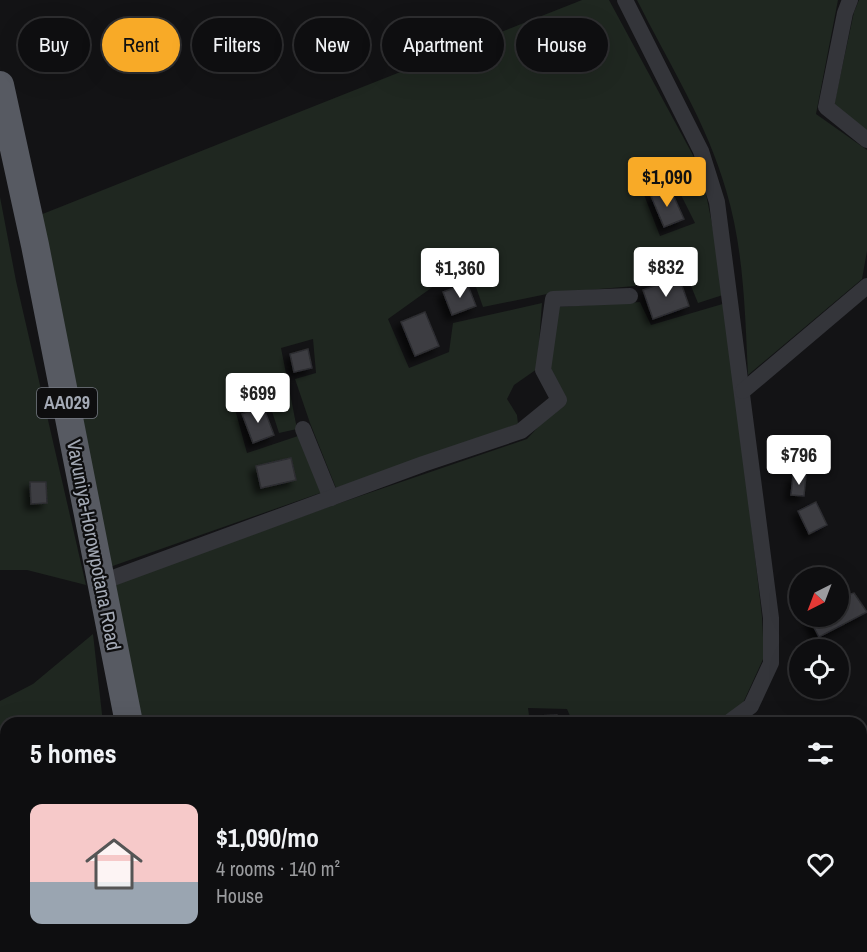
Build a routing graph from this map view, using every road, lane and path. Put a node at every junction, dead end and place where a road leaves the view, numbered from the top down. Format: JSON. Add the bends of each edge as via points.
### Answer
{"nodes":[{"id":1,"x":625,"y":0,"type":"edge"},
{"id":2,"x":850,"y":0,"type":"edge"},
{"id":3,"x":0,"y":85,"type":"edge"},
{"id":4,"x":867,"y":140,"type":"edge"},
{"id":5,"x":867,"y":286,"type":"edge"},
{"id":6,"x":630,"y":296,"type":"dead end"},
{"id":7,"x":743,"y":391,"type":"junction"},
{"id":8,"x":303,"y":429,"type":"dead end"},
{"id":9,"x":331,"y":498,"type":"junction"},
{"id":10,"x":102,"y":582,"type":"junction"},
{"id":11,"x":128,"y":717,"type":"edge"},
{"id":12,"x":736,"y":717,"type":"edge"}],
"edges":[{"from":1,"to":7,"type":"street","via":[[701,150],[717,202]]},
{"from":2,"to":4,"type":"street","via":[[826,107]]},
{"from":3,"to":10,"type":"highway","name":"Vavuniya-Horowpotana Road","number":"AA029"},
{"from":5,"to":7,"type":"street"},
{"from":6,"to":9,"type":"street","via":[[553,299],[543,370],[559,400],[521,431]]},
{"from":7,"to":12,"type":"street","via":[[771,618],[771,663],[751,706]]},
{"from":8,"to":9,"type":"street"},
{"from":9,"to":10,"type":"street"},
{"from":10,"to":11,"type":"highway","name":"Vavuniya-Horowpotana Road","number":"AA029"}]}
